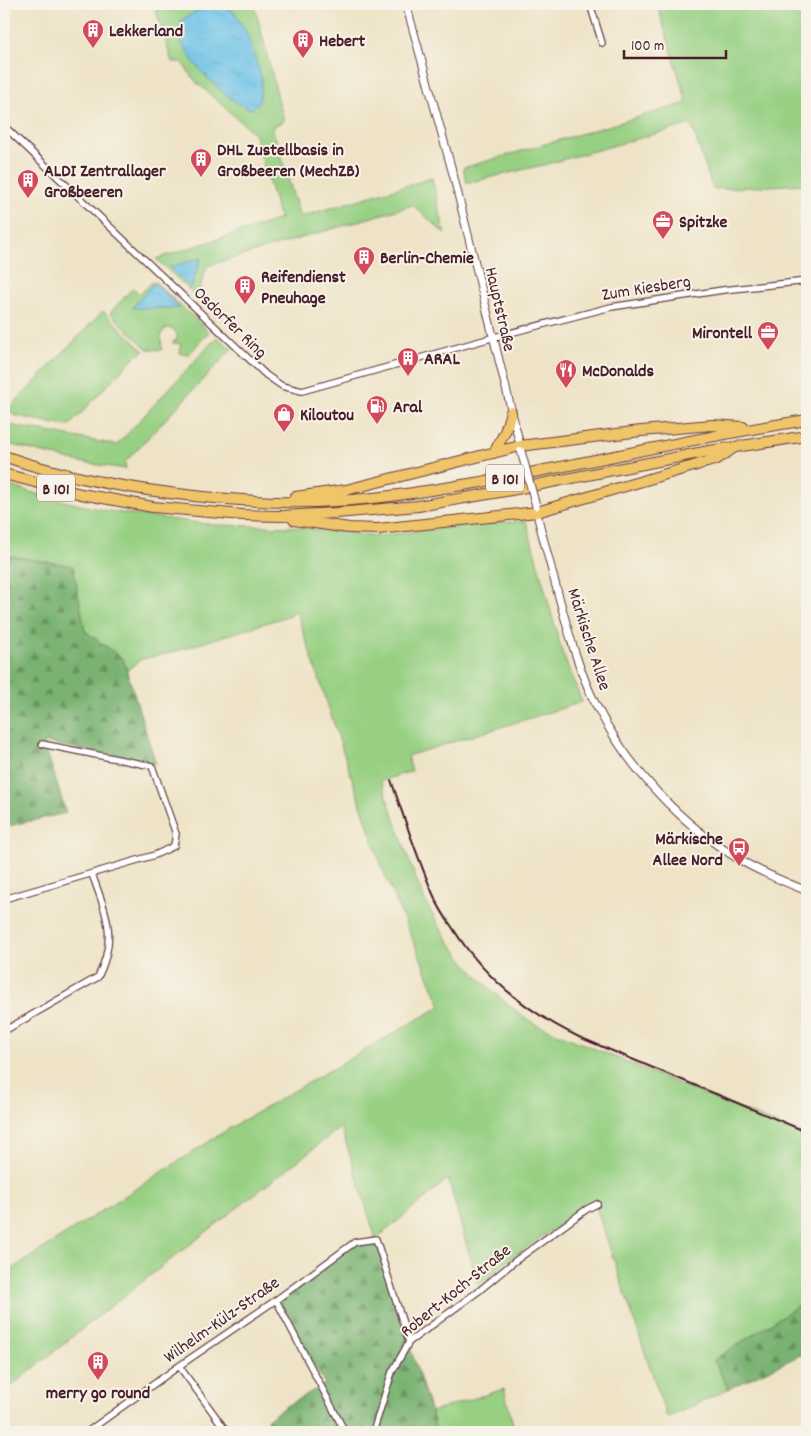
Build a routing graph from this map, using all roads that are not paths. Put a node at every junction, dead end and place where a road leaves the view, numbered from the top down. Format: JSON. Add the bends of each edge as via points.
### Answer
{"nodes":[{"id":1,"x":415,"y":4,"type":"edge"},
{"id":2,"x":590,"y":4,"type":"edge"},
{"id":3,"x":406,"y":5,"type":"edge"},
{"id":4,"x":602,"y":43,"type":"dead end"},
{"id":5,"x":4,"y":126,"type":"edge"},
{"id":6,"x":807,"y":281,"type":"edge"},
{"id":7,"x":492,"y":338,"type":"junction"},
{"id":8,"x":511,"y":412,"type":"junction"},
{"id":9,"x":807,"y":420,"type":"edge"},
{"id":10,"x":759,"y":427,"type":"junction"},
{"id":11,"x":807,"y":436,"type":"edge"},
{"id":12,"x":735,"y":447,"type":"junction"},
{"id":13,"x":521,"y":449,"type":"junction"},
{"id":14,"x":494,"y":453,"type":"junction"},
{"id":15,"x":4,"y":456,"type":"edge"},
{"id":16,"x":4,"y":474,"type":"edge"},
{"id":17,"x":247,"y":501,"type":"junction"},
{"id":18,"x":536,"y":509,"type":"junction"},
{"id":19,"x":281,"y":516,"type":"junction"},
{"id":20,"x":42,"y":744,"type":"dead end"},
{"id":21,"x":92,"y":874,"type":"junction"},
{"id":22,"x":807,"y":891,"type":"edge"},
{"id":23,"x":4,"y":899,"type":"edge"},
{"id":24,"x":4,"y":1031,"type":"edge"},
{"id":25,"x":597,"y":1204,"type":"dead end"},
{"id":26,"x":276,"y":1300,"type":"junction"},
{"id":27,"x":409,"y":1342,"type":"junction"},
{"id":28,"x":179,"y":1366,"type":"junction"},
{"id":29,"x":87,"y":1432,"type":"edge"},
{"id":30,"x":227,"y":1432,"type":"edge"},
{"id":31,"x":345,"y":1432,"type":"edge"},
{"id":32,"x":373,"y":1432,"type":"edge"}],
"edges":[{"from":1,"to":3,"type":"street"},
{"from":2,"to":4,"type":"street"},
{"from":3,"to":7,"type":"street","name":"Hauptstraße"},
{"from":5,"to":7,"type":"street","name":"Osdorfer Ring","via":[[266,375],[282,386],[302,391]]},
{"from":6,"to":7,"type":"street","name":"Zum Kiesberg","via":[[611,307]]},
{"from":7,"to":8,"type":"street","name":"Hauptstraße"},
{"from":8,"to":13,"type":"street","name":"Hauptstraße"},
{"from":8,"to":14,"type":"highway"},
{"from":9,"to":10,"type":"highway","number":"B 101"},
{"from":10,"to":13,"type":"highway","via":[[712,425],[641,431]]},
{"from":10,"to":17,"type":"highway","number":"B 101","via":[[417,493],[337,501]]},
{"from":11,"to":12,"type":"highway","number":"B 101"},
{"from":12,"to":18,"type":"highway","via":[[717,459]]},
{"from":12,"to":19,"type":"highway","number":"B 101","via":[[418,506]]},
{"from":13,"to":14,"type":"highway"},
{"from":13,"to":18,"type":"street","name":"Hauptstraße","bridge":true},
{"from":14,"to":17,"type":"highway","via":[[346,490]]},
{"from":15,"to":17,"type":"highway","number":"B 101","via":[[114,485]]},
{"from":16,"to":19,"type":"highway","number":"B 101","via":[[81,494],[153,507]]},
{"from":18,"to":19,"type":"highway","via":[[378,529],[328,525]]},
{"from":18,"to":22,"type":"street","name":"Märkische Allee","via":[[577,658],[596,705],[619,744],[664,798],[716,844],[742,861]]},
{"from":20,"to":21,"type":"street","via":[[152,766],[176,834],[174,846]]},
{"from":21,"to":23,"type":"street"},
{"from":21,"to":24,"type":"street","via":[[109,921],[106,957],[98,977]]},
{"from":25,"to":27,"type":"street","name":"Robert-Koch-Straße","via":[[515,1261]]},
{"from":26,"to":27,"type":"street","name":"Wilhelm-Külz-Straße","via":[[355,1242],[376,1239]]},
{"from":26,"to":28,"type":"street","name":"Wilhelm-Külz-Straße"},
{"from":26,"to":31,"type":"street"},
{"from":27,"to":32,"type":"street","name":"Robert-Koch-Straße","via":[[392,1372]]},
{"from":28,"to":29,"type":"street","name":"Wilhelm-Külz-Straße"},
{"from":28,"to":30,"type":"street"}]}
